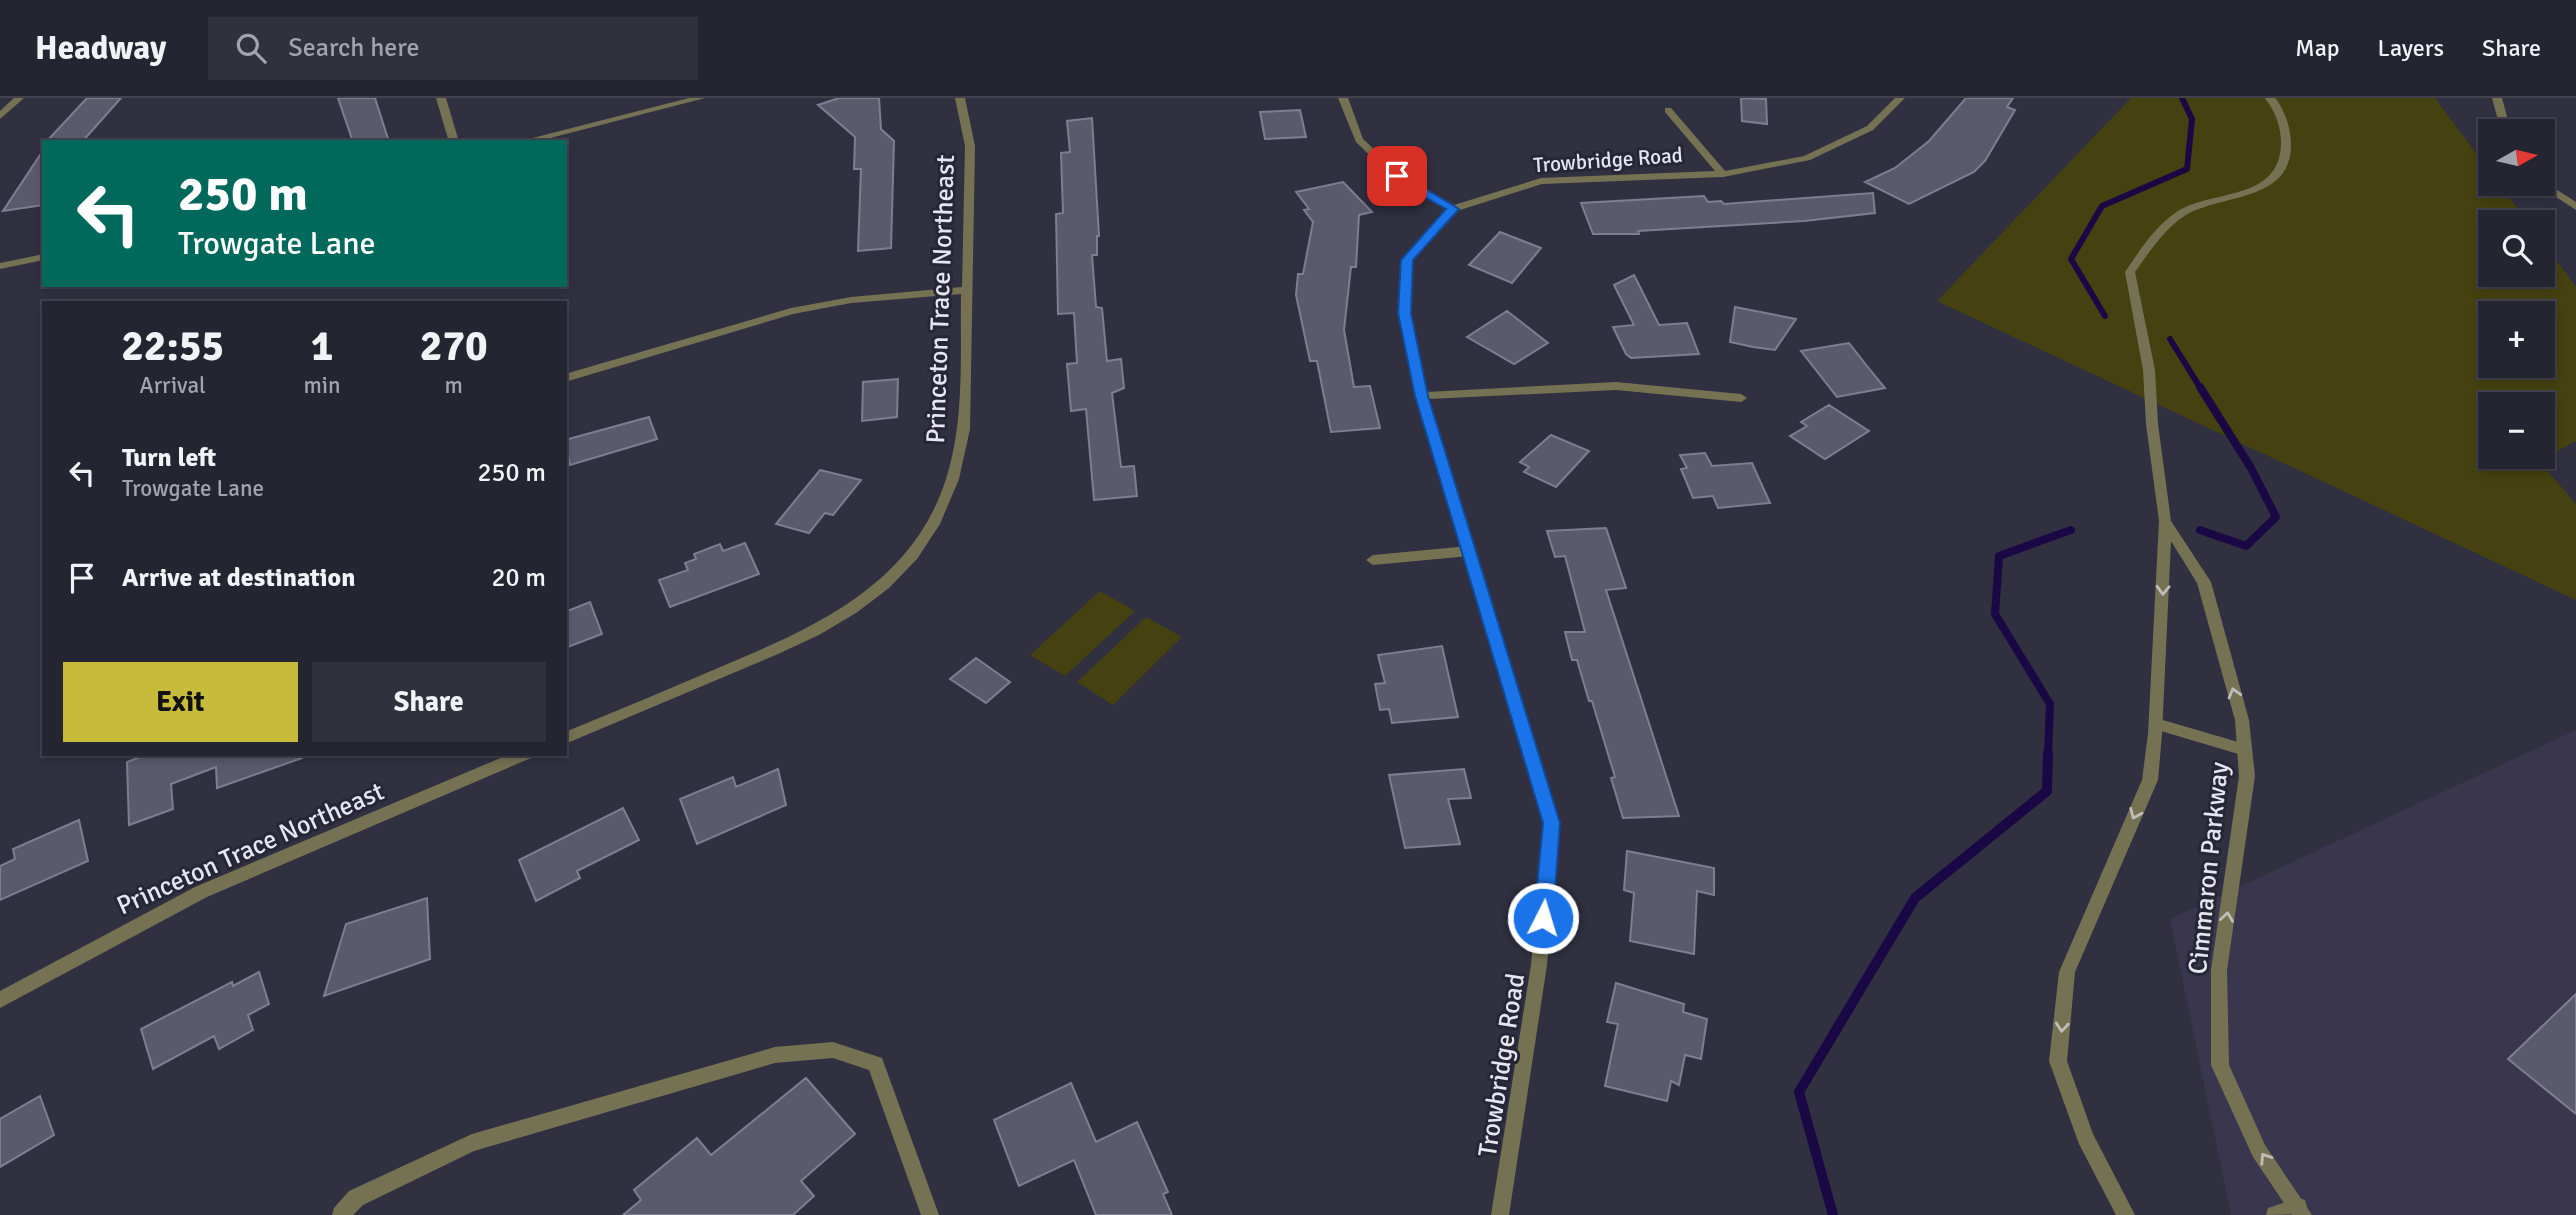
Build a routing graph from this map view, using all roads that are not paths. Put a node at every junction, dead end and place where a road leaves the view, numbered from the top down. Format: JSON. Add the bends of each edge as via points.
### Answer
{"nodes":[{"id":1,"x":19,"y":98,"type":"edge"},
{"id":2,"x":441,"y":98,"type":"edge"},
{"id":3,"x":700,"y":98,"type":"edge"},
{"id":4,"x":960,"y":98,"type":"edge"},
{"id":5,"x":1343,"y":98,"type":"edge"},
{"id":6,"x":1900,"y":98,"type":"edge"},
{"id":7,"x":2270,"y":98,"type":"edge"},
{"id":8,"x":2497,"y":98,"type":"edge"},
{"id":9,"x":1668,"y":110,"type":"dead end"},
{"id":10,"x":0,"y":116,"type":"edge"},
{"id":11,"x":2503,"y":119,"type":"edge"},
{"id":12,"x":453,"y":140,"type":"edge"},
{"id":13,"x":530,"y":140,"type":"edge"},
{"id":14,"x":1723,"y":174,"type":"junction"},
{"id":15,"x":2555,"y":193,"type":"edge"},
{"id":16,"x":2576,"y":207,"type":"edge"},
{"id":17,"x":1453,"y":209,"type":"junction"},
{"id":18,"x":42,"y":257,"type":"edge"},
{"id":19,"x":0,"y":266,"type":"edge"},
{"id":20,"x":967,"y":290,"type":"junction"},
{"id":21,"x":567,"y":377,"type":"edge"},
{"id":22,"x":1422,"y":396,"type":"junction"},
{"id":23,"x":1741,"y":398,"type":"dead end"},
{"id":24,"x":2165,"y":522,"type":"junction"},
{"id":25,"x":1469,"y":551,"type":"junction"},
{"id":26,"x":1373,"y":560,"type":"dead end"},
{"id":27,"x":2156,"y":724,"type":"junction"},
{"id":28,"x":567,"y":737,"type":"edge"},
{"id":29,"x":2245,"y":750,"type":"junction"},
{"id":30,"x":521,"y":756,"type":"edge"},
{"id":31,"x":0,"y":1000,"type":"edge"},
{"id":32,"x":2300,"y":1211,"type":"edge"},
{"id":33,"x":341,"y":1215,"type":"edge"},
{"id":34,"x":930,"y":1215,"type":"edge"},
{"id":35,"x":1500,"y":1215,"type":"edge"},
{"id":36,"x":2126,"y":1215,"type":"edge"},
{"id":37,"x":2275,"y":1215,"type":"edge"}],
"edges":[{"from":1,"to":10,"type":"street"},
{"from":2,"to":12,"type":"street"},
{"from":3,"to":13,"type":"street"},
{"from":4,"to":20,"type":"street","name":"Princeton Trace Northeast","via":[[971,146]]},
{"from":5,"to":17,"type":"street","via":[[1359,141],[1397,176]]},
{"from":6,"to":14,"type":"street","name":"Trowbridge Road","via":[[1870,128],[1807,158]]},
{"from":7,"to":24,"type":"street","name":"Cimmaron Parkway","via":[[2278,107],[2285,132],[2288,155],[2283,171],[2253,191],[2186,211],[2155,235],[2130,272],[2149,370]]},
{"from":8,"to":11,"type":"street"},
{"from":9,"to":14,"type":"street","name":"Trowbridge Road"},
{"from":14,"to":17,"type":"street","name":"Trowbridge Road","via":[[1541,181]]},
{"from":15,"to":16,"type":"street"},
{"from":17,"to":22,"type":"street","name":"Trowbridge Road","via":[[1407,260],[1404,313]]},
{"from":18,"to":19,"type":"street"},
{"from":20,"to":21,"type":"street","via":[[851,300],[790,311]]},
{"from":20,"to":28,"type":"street","name":"Princeton Trace Northeast","via":[[964,429],[958,471],[944,507],[899,573],[871,598],[797,642]]},
{"from":22,"to":23,"type":"street","via":[[1616,386]]},
{"from":22,"to":25,"type":"street","name":"Trowbridge Road"},
{"from":24,"to":27,"type":"street","name":"Cimmaron Parkway","one_way":true},
{"from":29,"to":24,"type":"street","name":"Cimmaron Parkway","one_way":true,"via":[[2242,720],[2204,582]]},
{"from":25,"to":26,"type":"street"},
{"from":25,"to":35,"type":"street","name":"Trowbridge Road","via":[[1551,823],[1539,965]]},
{"from":27,"to":29,"type":"street"},
{"from":27,"to":36,"type":"street","name":"Cimmaron Parkway","one_way":true,"via":[[2150,780],[2067,971],[2058,1061],[2085,1138]]},
{"from":32,"to":29,"type":"street","name":"Cimmaron Parkway","one_way":true,"via":[[2259,1151],[2220,1065],[2219,970],[2248,776]]},
{"from":30,"to":31,"type":"street","name":"Princeton Trace Northeast","via":[[201,892]]},
{"from":32,"to":37,"type":"street"},
{"from":33,"to":34,"type":"street","via":[[356,1198],[472,1143],[775,1055],[833,1050],[876,1064]]}]}
